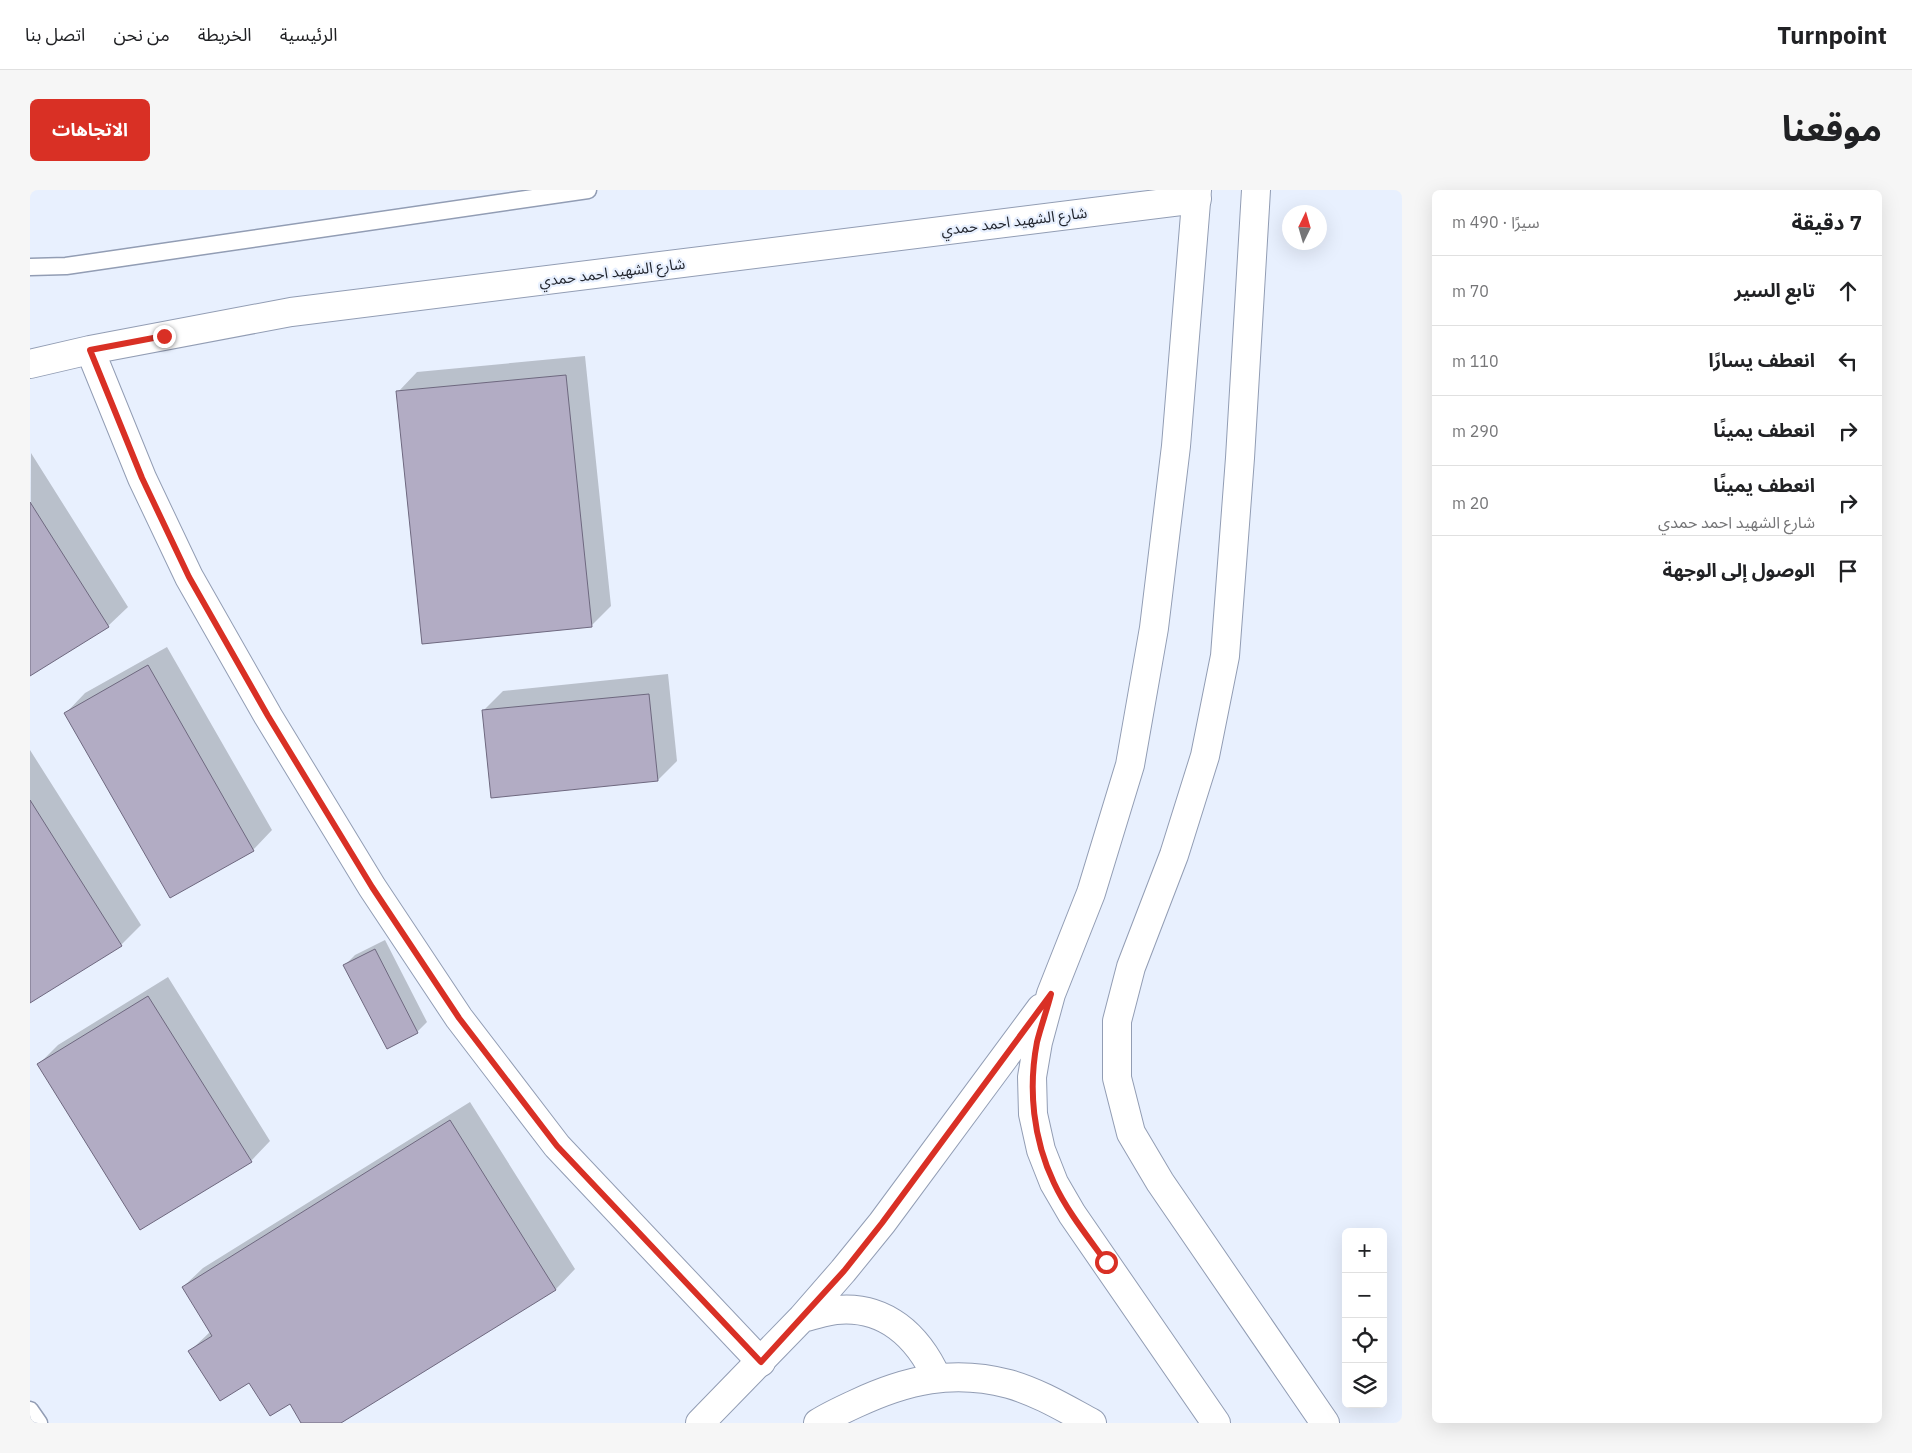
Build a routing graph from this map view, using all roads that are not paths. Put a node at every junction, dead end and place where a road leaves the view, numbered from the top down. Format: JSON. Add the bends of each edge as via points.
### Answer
{"nodes":[{"id":1,"x":588,"y":190,"type":"edge"},
{"id":2,"x":1256,"y":190,"type":"edge"},
{"id":3,"x":1197,"y":195,"type":"edge"},
{"id":4,"x":30,"y":267,"type":"edge"},
{"id":5,"x":90,"y":350,"type":"junction"},
{"id":6,"x":30,"y":364,"type":"edge"},
{"id":7,"x":1051,"y":994,"type":"junction"},
{"id":8,"x":802,"y":1318,"type":"junction"},
{"id":9,"x":761,"y":1362,"type":"junction"},
{"id":10,"x":938,"y":1378,"type":"junction"},
{"id":11,"x":30,"y":1410,"type":"edge"},
{"id":12,"x":39,"y":1423,"type":"edge"},
{"id":13,"x":700,"y":1423,"type":"edge"},
{"id":14,"x":818,"y":1423,"type":"edge"},
{"id":15,"x":1092,"y":1423,"type":"edge"},
{"id":16,"x":1216,"y":1423,"type":"edge"},
{"id":17,"x":1325,"y":1423,"type":"edge"}],
"edges":[{"from":1,"to":4,"type":"lane","via":[[66,266]]},
{"from":2,"to":17,"type":"street","via":[[1225,656],[1205,756],[1174,855],[1131,967],[1117,1022],[1117,1078],[1131,1133],[1160,1182]]},
{"from":3,"to":5,"type":"street","name":"شارع الشهيد احمد حمدي","via":[[291,312]]},
{"from":3,"to":7,"type":"street","via":[[1176,446],[1154,628],[1130,765],[1091,893]]},
{"from":5,"to":6,"type":"street","name":"شارع الشهيد احمد حمدي"},
{"from":5,"to":9,"type":"street","via":[[142,478],[189,577],[268,716],[372,887],[459,1018],[557,1146]]},
{"from":7,"to":8,"type":"street","via":[[882,1223]]},
{"from":7,"to":16,"type":"street","via":[[1032,1078],[1033,1114],[1040,1150],[1072,1214]]},
{"from":8,"to":9,"type":"street"},
{"from":8,"to":10,"type":"street","via":[[836,1310],[873,1314],[906,1332],[920,1346]]},
{"from":9,"to":13,"type":"street"},
{"from":10,"to":14,"type":"street","via":[[902,1384]]},
{"from":10,"to":15,"type":"street","via":[[974,1378],[1010,1384]]},
{"from":11,"to":12,"type":"lane"}]}
